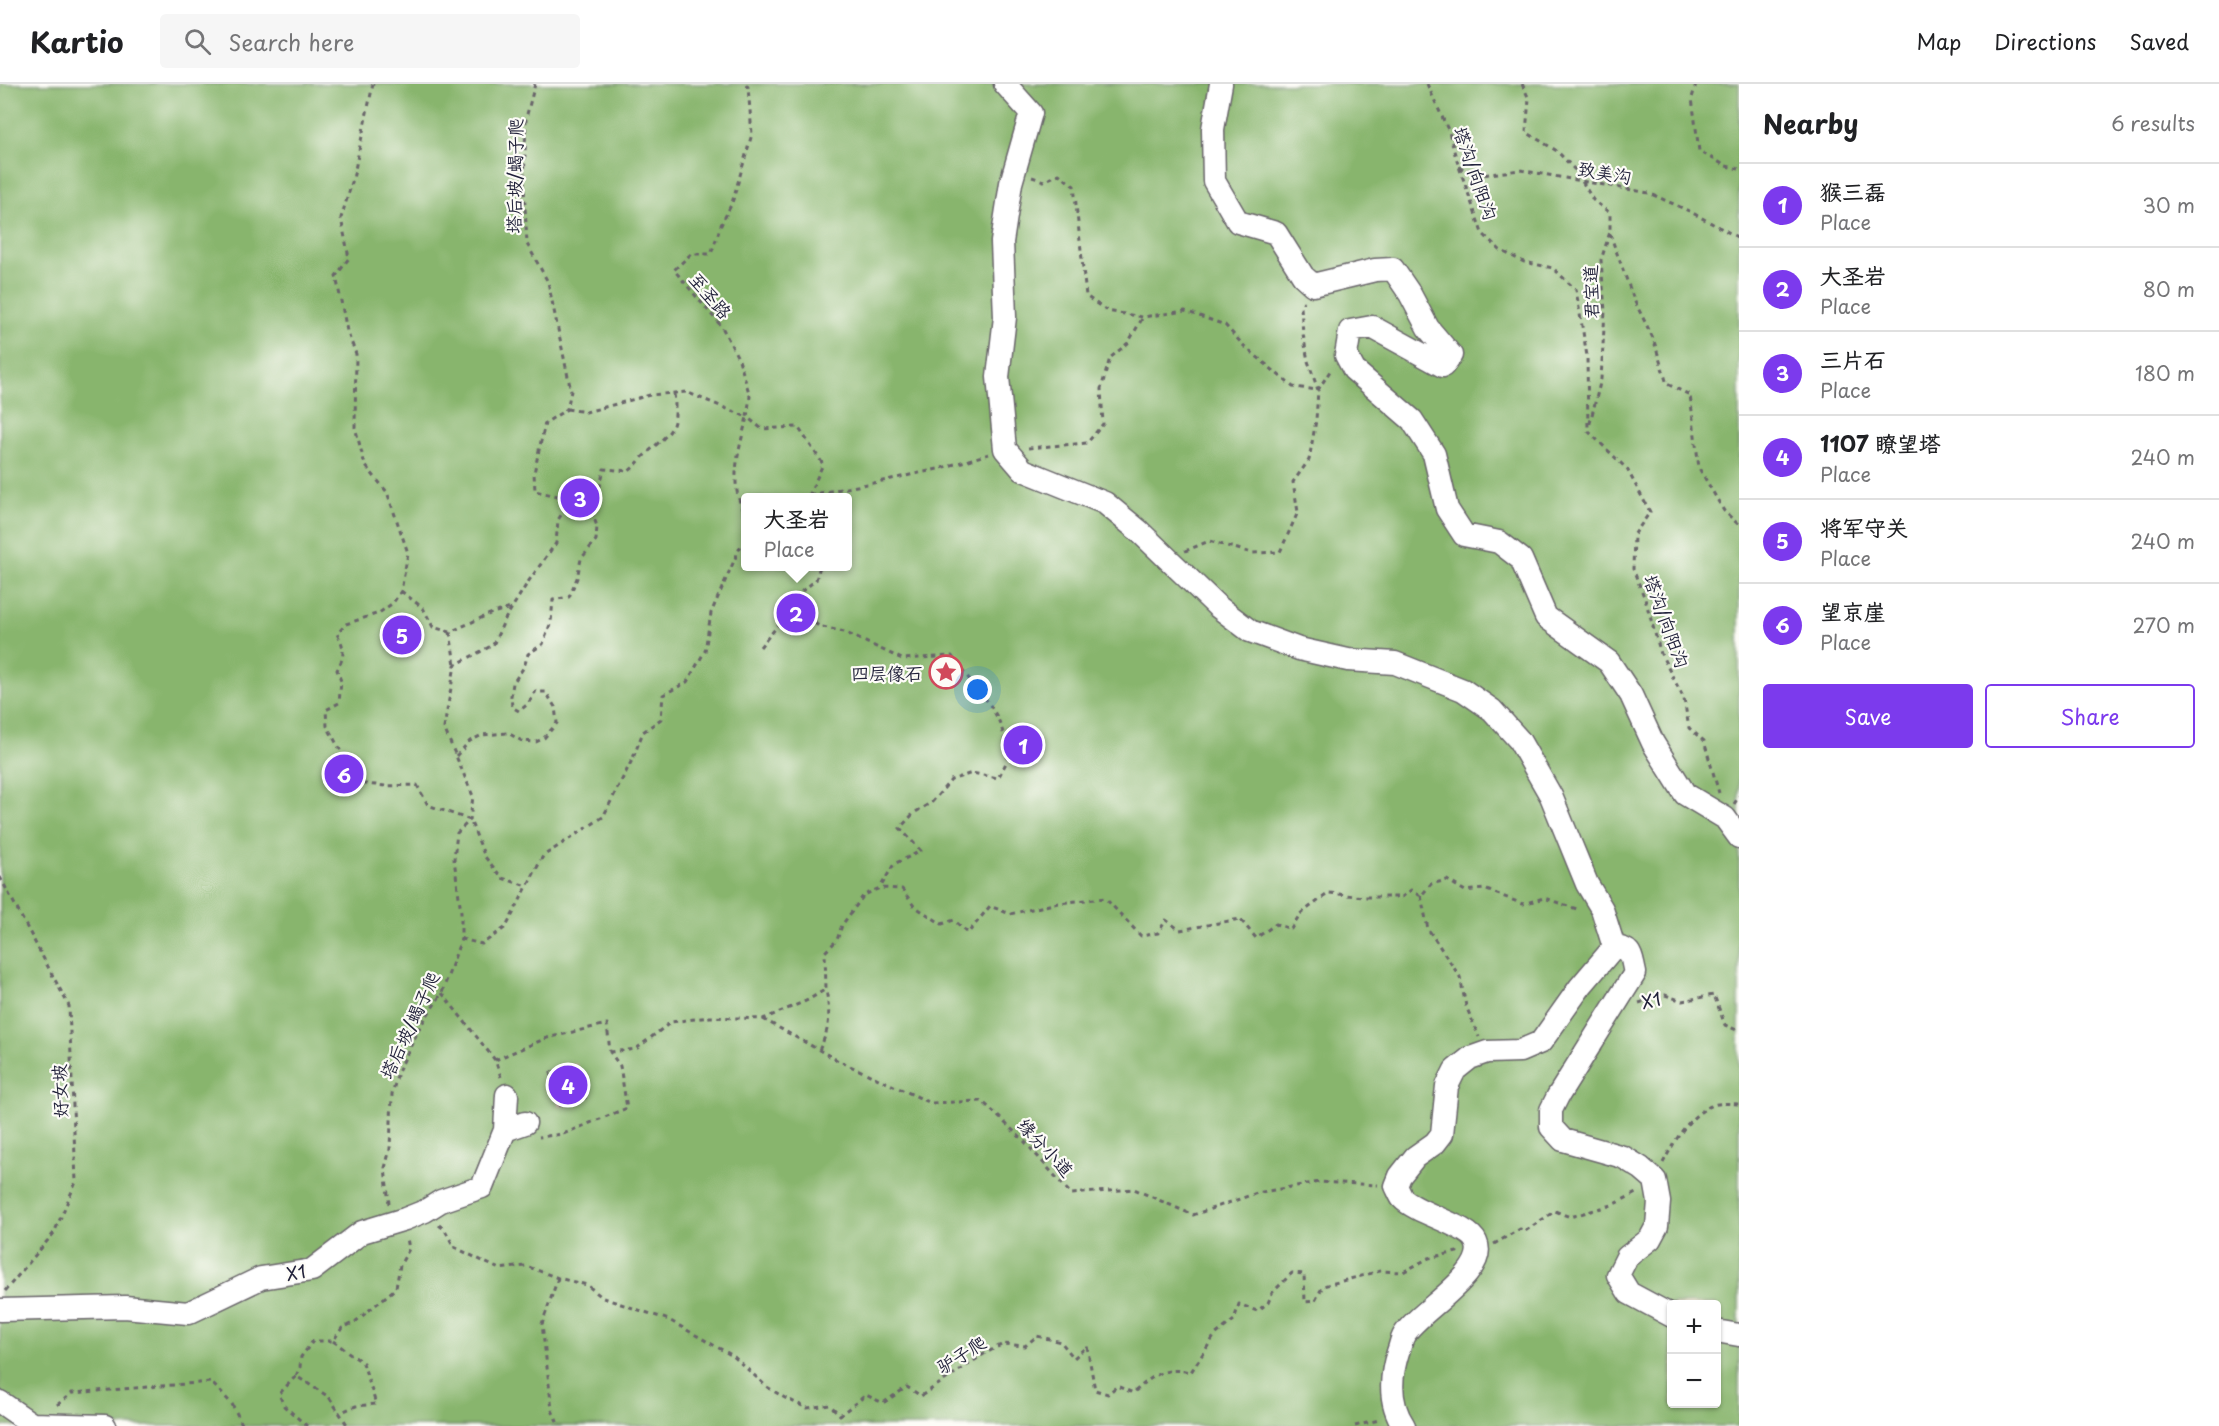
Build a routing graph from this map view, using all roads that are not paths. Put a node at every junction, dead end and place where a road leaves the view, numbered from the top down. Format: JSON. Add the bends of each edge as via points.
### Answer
{"nodes":[{"id":1,"x":1005,"y":84,"type":"edge"},
{"id":2,"x":1221,"y":84,"type":"edge"},
{"id":3,"x":1739,"y":837,"type":"edge"},
{"id":4,"x":1614,"y":947,"type":"junction"},
{"id":5,"x":507,"y":1095,"type":"dead end"},
{"id":6,"x":0,"y":1310,"type":"edge"},
{"id":7,"x":1667,"y":1314,"type":"edge"},
{"id":8,"x":1721,"y":1332,"type":"edge"},
{"id":9,"x":1739,"y":1335,"type":"edge"},
{"id":10,"x":0,"y":1402,"type":"edge"},
{"id":11,"x":1401,"y":1421,"type":"edge"},
{"id":12,"x":105,"y":1426,"type":"edge"}],
"edges":[{"from":1,"to":4,"type":"lane","via":[[1031,113],[1014,172],[1002,242],[1005,317],[998,377],[1005,449],[1023,470],[1105,503],[1217,606],[1250,631],[1309,652],[1395,663],[1463,690],[1492,710],[1519,740],[1551,796],[1587,884],[1602,909]]},
{"from":2,"to":3,"type":"lane","via":[[1213,129],[1214,181],[1238,222],[1276,233],[1313,285],[1393,269],[1428,328],[1451,355],[1443,366],[1372,327],[1350,331],[1346,355],[1354,370],[1412,420],[1434,454],[1447,508],[1464,535],[1499,542],[1521,559],[1546,617],[1609,662],[1685,794],[1725,818]]},
{"from":4,"to":7,"type":"lane","via":[[1630,953],[1635,973],[1558,1096],[1551,1110],[1551,1127],[1563,1140],[1623,1157],[1655,1180],[1659,1202],[1657,1226],[1650,1239],[1627,1257],[1618,1275],[1629,1293]]},
{"from":4,"to":11,"type":"lane","via":[[1541,1042],[1520,1051],[1487,1052],[1470,1058],[1455,1070],[1447,1086],[1442,1134],[1400,1176],[1396,1186],[1402,1198],[1476,1240],[1469,1249],[1474,1265],[1404,1335],[1392,1370],[1392,1392]]},
{"from":5,"to":6,"type":"lane","name":"X1","via":[[521,1130],[482,1187],[362,1232],[312,1270],[261,1278],[188,1313],[125,1308]]},
{"from":8,"to":9,"type":"lane"},
{"from":10,"to":12,"type":"lane","via":[[32,1424]]}]}
